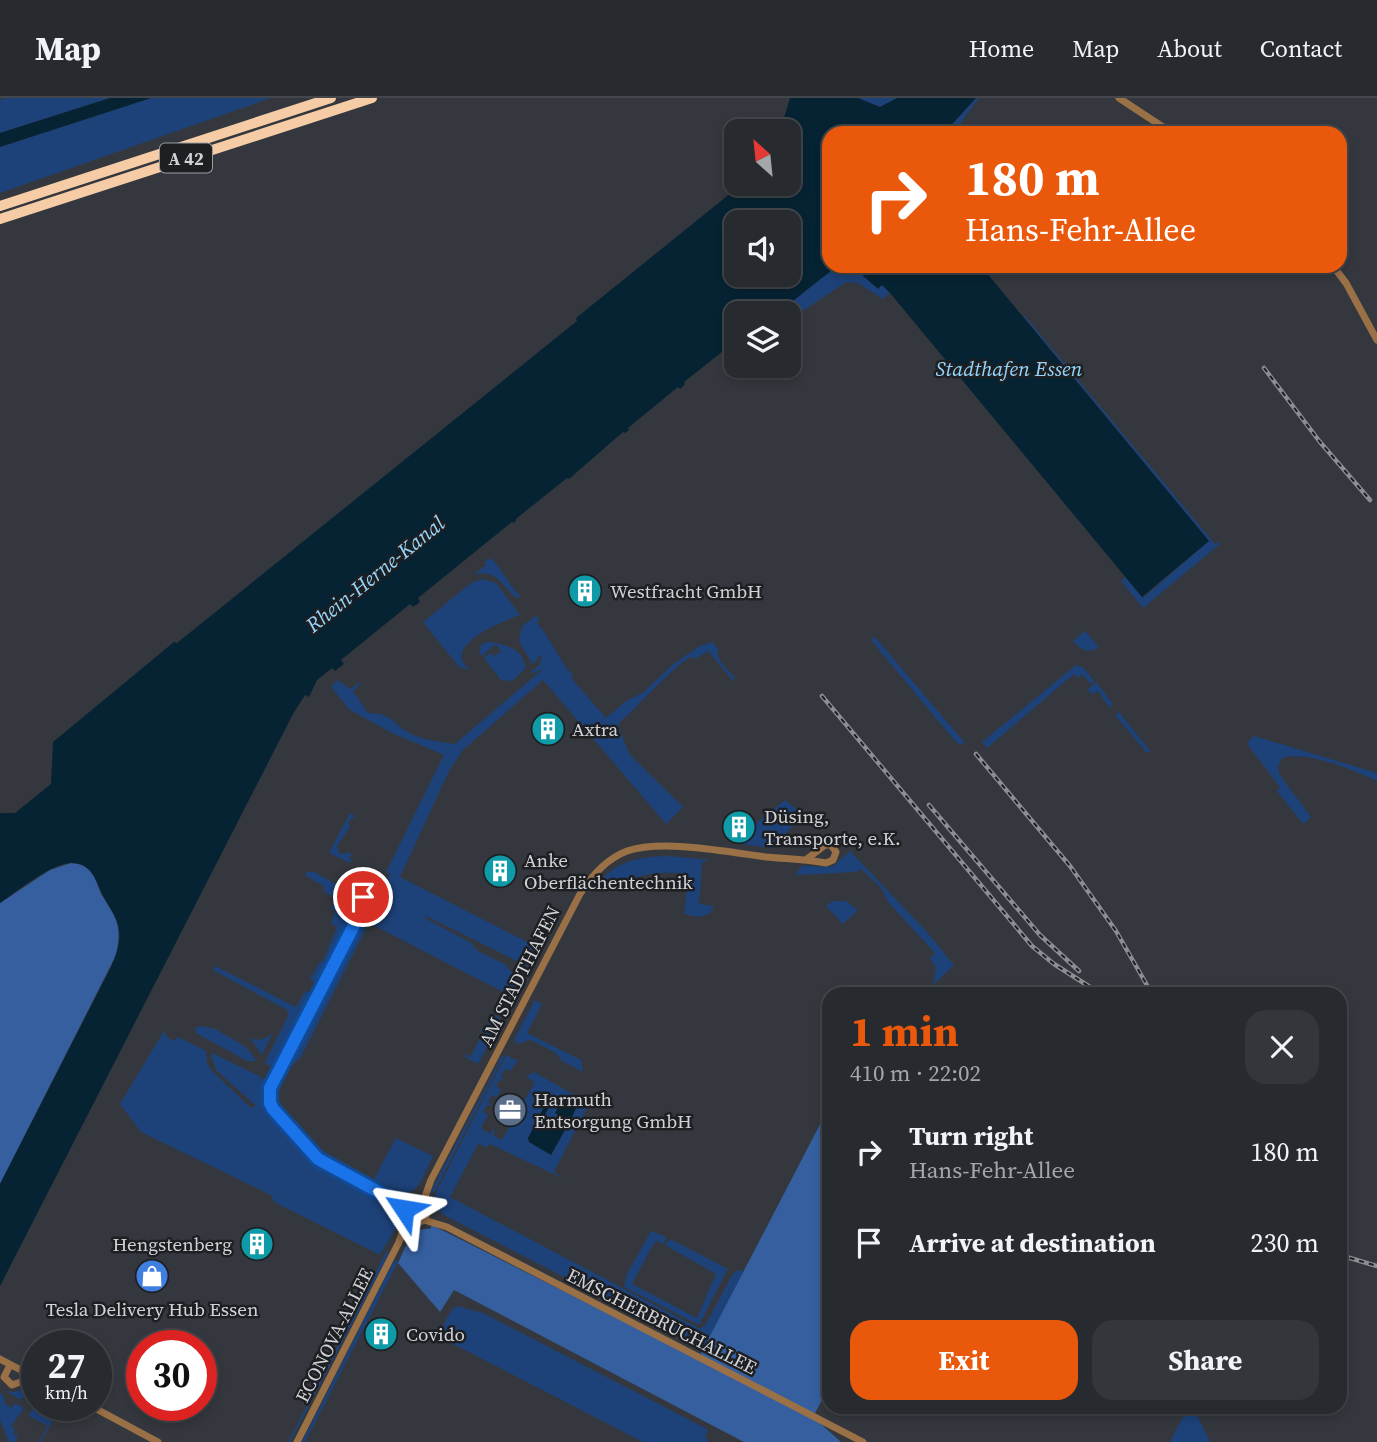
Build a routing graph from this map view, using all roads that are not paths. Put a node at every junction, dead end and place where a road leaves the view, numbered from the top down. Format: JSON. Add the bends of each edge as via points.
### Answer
{"nodes":[{"id":1,"x":331,"y":98,"type":"edge"},
{"id":2,"x":372,"y":98,"type":"edge"},
{"id":3,"x":1119,"y":98,"type":"edge"},
{"id":4,"x":1161,"y":126,"type":"edge"},
{"id":5,"x":0,"y":206,"type":"edge"},
{"id":6,"x":0,"y":219,"type":"edge"},
{"id":7,"x":1338,"y":273,"type":"edge"},
{"id":8,"x":1377,"y":340,"type":"edge"},
{"id":9,"x":807,"y":859,"type":"dead end"},
{"id":10,"x":355,"y":925,"type":"dead end"},
{"id":11,"x":420,"y":1201,"type":"junction"},
{"id":12,"x":405,"y":1206,"type":"junction"},
{"id":13,"x":425,"y":1216,"type":"junction"},
{"id":14,"x":410,"y":1221,"type":"junction"},
{"id":15,"x":0,"y":1359,"type":"edge"},
{"id":16,"x":10,"y":1365,"type":"junction"},
{"id":17,"x":21,"y":1370,"type":"edge"},
{"id":18,"x":21,"y":1382,"type":"edge"},
{"id":19,"x":112,"y":1417,"type":"edge"},
{"id":20,"x":158,"y":1442,"type":"edge"},
{"id":21,"x":297,"y":1442,"type":"edge"},
{"id":22,"x":863,"y":1442,"type":"edge"}],
"edges":[{"from":1,"to":5,"type":"highway","number":"A 42"},
{"from":2,"to":6,"type":"highway","number":"A 42"},
{"from":3,"to":4,"type":"street"},
{"from":7,"to":8,"type":"street"},
{"from":9,"to":11,"type":"street","name":"AM STADTHAFEN","via":[[650,847],[630,850],[604,865],[580,894]]},
{"from":10,"to":12,"type":"street","via":[[270,1088],[270,1103],[318,1159]]},
{"from":11,"to":12,"type":"street"},
{"from":11,"to":13,"type":"street"},
{"from":12,"to":14,"type":"street"},
{"from":13,"to":14,"type":"street"},
{"from":13,"to":22,"type":"street","name":"EMSCHERBRUCHALLEE"},
{"from":14,"to":21,"type":"street","name":"ECONOVA-ALLEE"},
{"from":15,"to":16,"type":"street"},
{"from":16,"to":17,"type":"street"},
{"from":16,"to":18,"type":"street","via":[[4,1377],[12,1385]]},
{"from":19,"to":20,"type":"street"}]}
